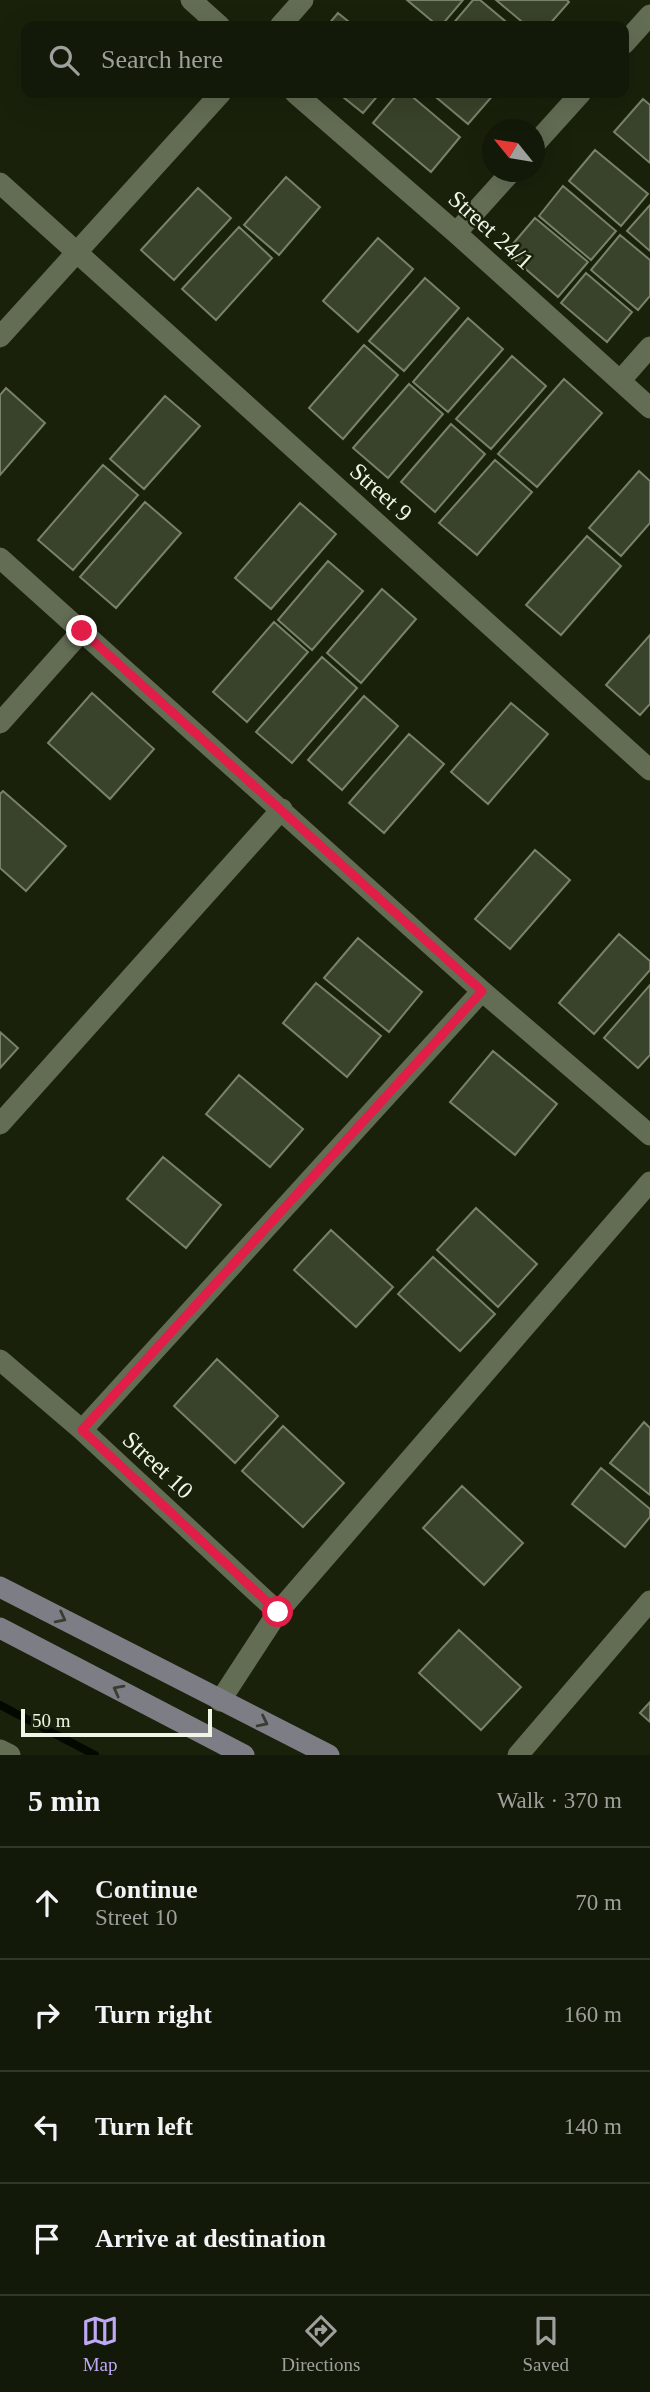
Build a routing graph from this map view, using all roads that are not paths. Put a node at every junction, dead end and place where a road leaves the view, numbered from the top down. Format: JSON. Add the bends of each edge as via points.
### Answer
{"nodes":[{"id":1,"x":191,"y":0,"type":"edge"},
{"id":2,"x":303,"y":0,"type":"edge"},
{"id":3,"x":650,"y":15,"type":"edge"},
{"id":4,"x":214,"y":21,"type":"edge"},
{"id":5,"x":284,"y":21,"type":"edge"},
{"id":6,"x":629,"y":38,"type":"edge"},
{"id":7,"x":216,"y":98,"type":"edge"},
{"id":8,"x":301,"y":98,"type":"edge"},
{"id":9,"x":576,"y":98,"type":"edge"},
{"id":10,"x":545,"y":133,"type":"edge"},
{"id":11,"x":502,"y":182,"type":"edge"},
{"id":12,"x":0,"y":183,"type":"edge"},
{"id":13,"x":456,"y":233,"type":"junction"},
{"id":14,"x":77,"y":253,"type":"junction"},
{"id":15,"x":0,"y":337,"type":"edge"},
{"id":16,"x":650,"y":347,"type":"edge"},
{"id":17,"x":620,"y":381,"type":"junction"},
{"id":18,"x":650,"y":408,"type":"edge"},
{"id":19,"x":0,"y":558,"type":"edge"},
{"id":20,"x":82,"y":631,"type":"junction"},
{"id":21,"x":0,"y":723,"type":"edge"},
{"id":22,"x":650,"y":770,"type":"edge"},
{"id":23,"x":282,"y":809,"type":"junction"},
{"id":24,"x":482,"y":991,"type":"junction"},
{"id":25,"x":0,"y":1124,"type":"edge"},
{"id":26,"x":650,"y":1135,"type":"edge"},
{"id":27,"x":650,"y":1182,"type":"edge"},
{"id":28,"x":0,"y":1360,"type":"edge"},
{"id":29,"x":82,"y":1430,"type":"junction"},
{"id":30,"x":0,"y":1587,"type":"edge"},
{"id":31,"x":650,"y":1601,"type":"edge"},
{"id":32,"x":278,"y":1612,"type":"junction"},
{"id":33,"x":0,"y":1628,"type":"edge"},
{"id":34,"x":220,"y":1700,"type":"junction"},
{"id":35,"x":0,"y":1750,"type":"edge"},
{"id":36,"x":10,"y":1755,"type":"edge"},
{"id":37,"x":244,"y":1755,"type":"edge"},
{"id":38,"x":329,"y":1755,"type":"edge"},
{"id":39,"x":518,"y":1755,"type":"edge"}],
"edges":[{"from":1,"to":4,"type":"street"},
{"from":2,"to":5,"type":"street"},
{"from":3,"to":6,"type":"street"},
{"from":7,"to":14,"type":"street"},
{"from":8,"to":13,"type":"street","name":"Street 24/1"},
{"from":9,"to":10,"type":"street"},
{"from":11,"to":13,"type":"street"},
{"from":12,"to":14,"type":"street","name":"Street 9"},
{"from":13,"to":17,"type":"street","name":"Street 24/1"},
{"from":14,"to":15,"type":"street"},
{"from":14,"to":22,"type":"street","name":"Street 9"},
{"from":16,"to":17,"type":"street"},
{"from":17,"to":18,"type":"street","name":"Street 24/1"},
{"from":19,"to":20,"type":"street"},
{"from":20,"to":21,"type":"street"},
{"from":20,"to":23,"type":"street"},
{"from":23,"to":24,"type":"street"},
{"from":23,"to":25,"type":"street"},
{"from":24,"to":26,"type":"street"},
{"from":24,"to":29,"type":"street"},
{"from":27,"to":32,"type":"street"},
{"from":28,"to":29,"type":"street","name":"Street 10"},
{"from":29,"to":32,"type":"street","name":"Street 10"},
{"from":30,"to":34,"type":"main road","one_way":true},
{"from":31,"to":39,"type":"street"},
{"from":32,"to":34,"type":"street"},
{"from":37,"to":33,"type":"main road","one_way":true},
{"from":34,"to":38,"type":"main road","one_way":true},
{"from":35,"to":36,"type":"street"}]}
